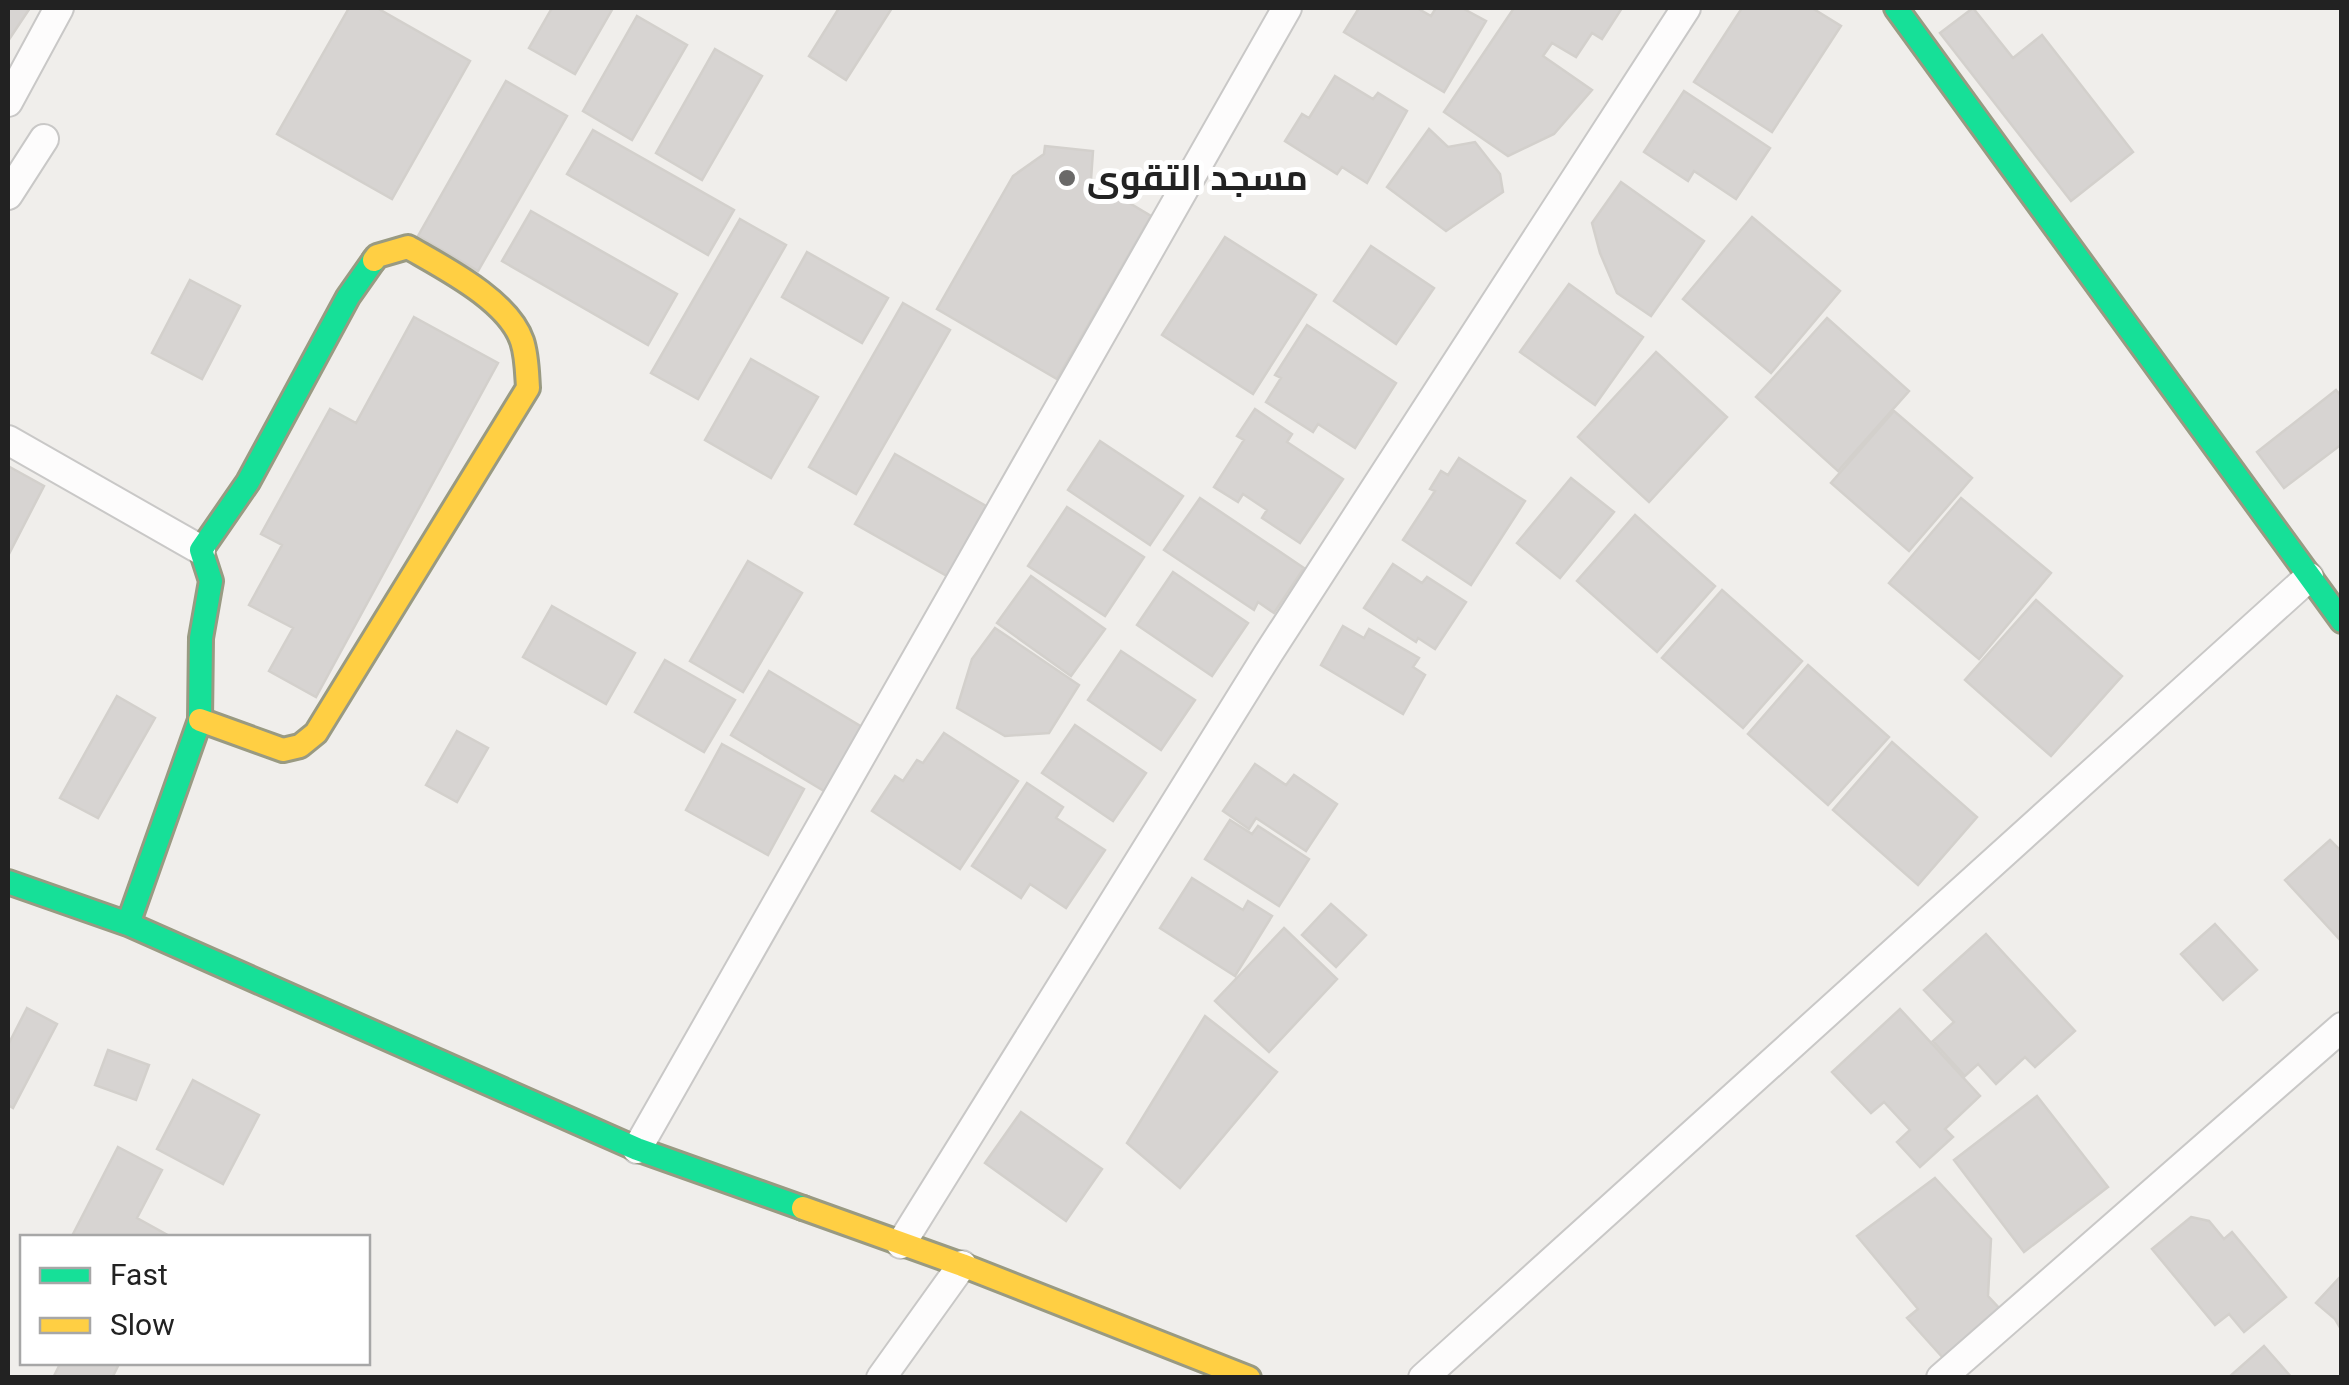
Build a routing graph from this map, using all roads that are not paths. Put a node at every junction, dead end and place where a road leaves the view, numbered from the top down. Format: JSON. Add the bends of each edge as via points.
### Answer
{"nodes":[{"id":1,"x":59,"y":8,"type":"edge"},
{"id":2,"x":1287,"y":8,"type":"edge"},
{"id":3,"x":1686,"y":8,"type":"edge"},
{"id":4,"x":1901,"y":9,"type":"edge"},
{"id":5,"x":8,"y":102,"type":"edge"},
{"id":6,"x":44,"y":140,"type":"dead end"},
{"id":7,"x":8,"y":195,"type":"edge"},
{"id":8,"x":8,"y":440,"type":"edge"},
{"id":9,"x":202,"y":550,"type":"junction"},
{"id":10,"x":2308,"y":577,"type":"junction"},
{"id":11,"x":2342,"y":622,"type":"edge"},
{"id":12,"x":200,"y":720,"type":"junction"},
{"id":13,"x":8,"y":882,"type":"edge"},
{"id":14,"x":128,"y":924,"type":"junction"},
{"id":15,"x":2342,"y":1027,"type":"edge"},
{"id":16,"x":637,"y":1149,"type":"junction"},
{"id":17,"x":901,"y":1244,"type":"junction"},
{"id":18,"x":962,"y":1265,"type":"junction"},
{"id":19,"x":1210,"y":1370,"type":"edge"},
{"id":20,"x":881,"y":1378,"type":"edge"},
{"id":21,"x":1249,"y":1378,"type":"edge"},
{"id":22,"x":1423,"y":1378,"type":"edge"},
{"id":23,"x":1941,"y":1378,"type":"edge"}],
"edges":[{"from":1,"to":5,"type":"street"},
{"from":2,"to":16,"type":"street"},
{"from":3,"to":17,"type":"street","via":[[1268,654]]},
{"from":4,"to":10,"type":"street"},
{"from":6,"to":7,"type":"street"},
{"from":8,"to":9,"type":"street"},
{"from":9,"to":12,"type":"street","via":[[210,581]]},
{"from":9,"to":12,"type":"street","via":[[376,256],[408,246],[463,280],[519,333],[528,388],[516,412],[316,733],[283,750]]},
{"from":10,"to":11,"type":"street"},
{"from":10,"to":22,"type":"street"},
{"from":12,"to":14,"type":"street"},
{"from":13,"to":14,"type":"street"},
{"from":14,"to":16,"type":"street"},
{"from":15,"to":23,"type":"street"},
{"from":16,"to":17,"type":"street"},
{"from":17,"to":18,"type":"street"},
{"from":18,"to":19,"type":"street"},
{"from":18,"to":20,"type":"street"},
{"from":19,"to":21,"type":"street"}]}
